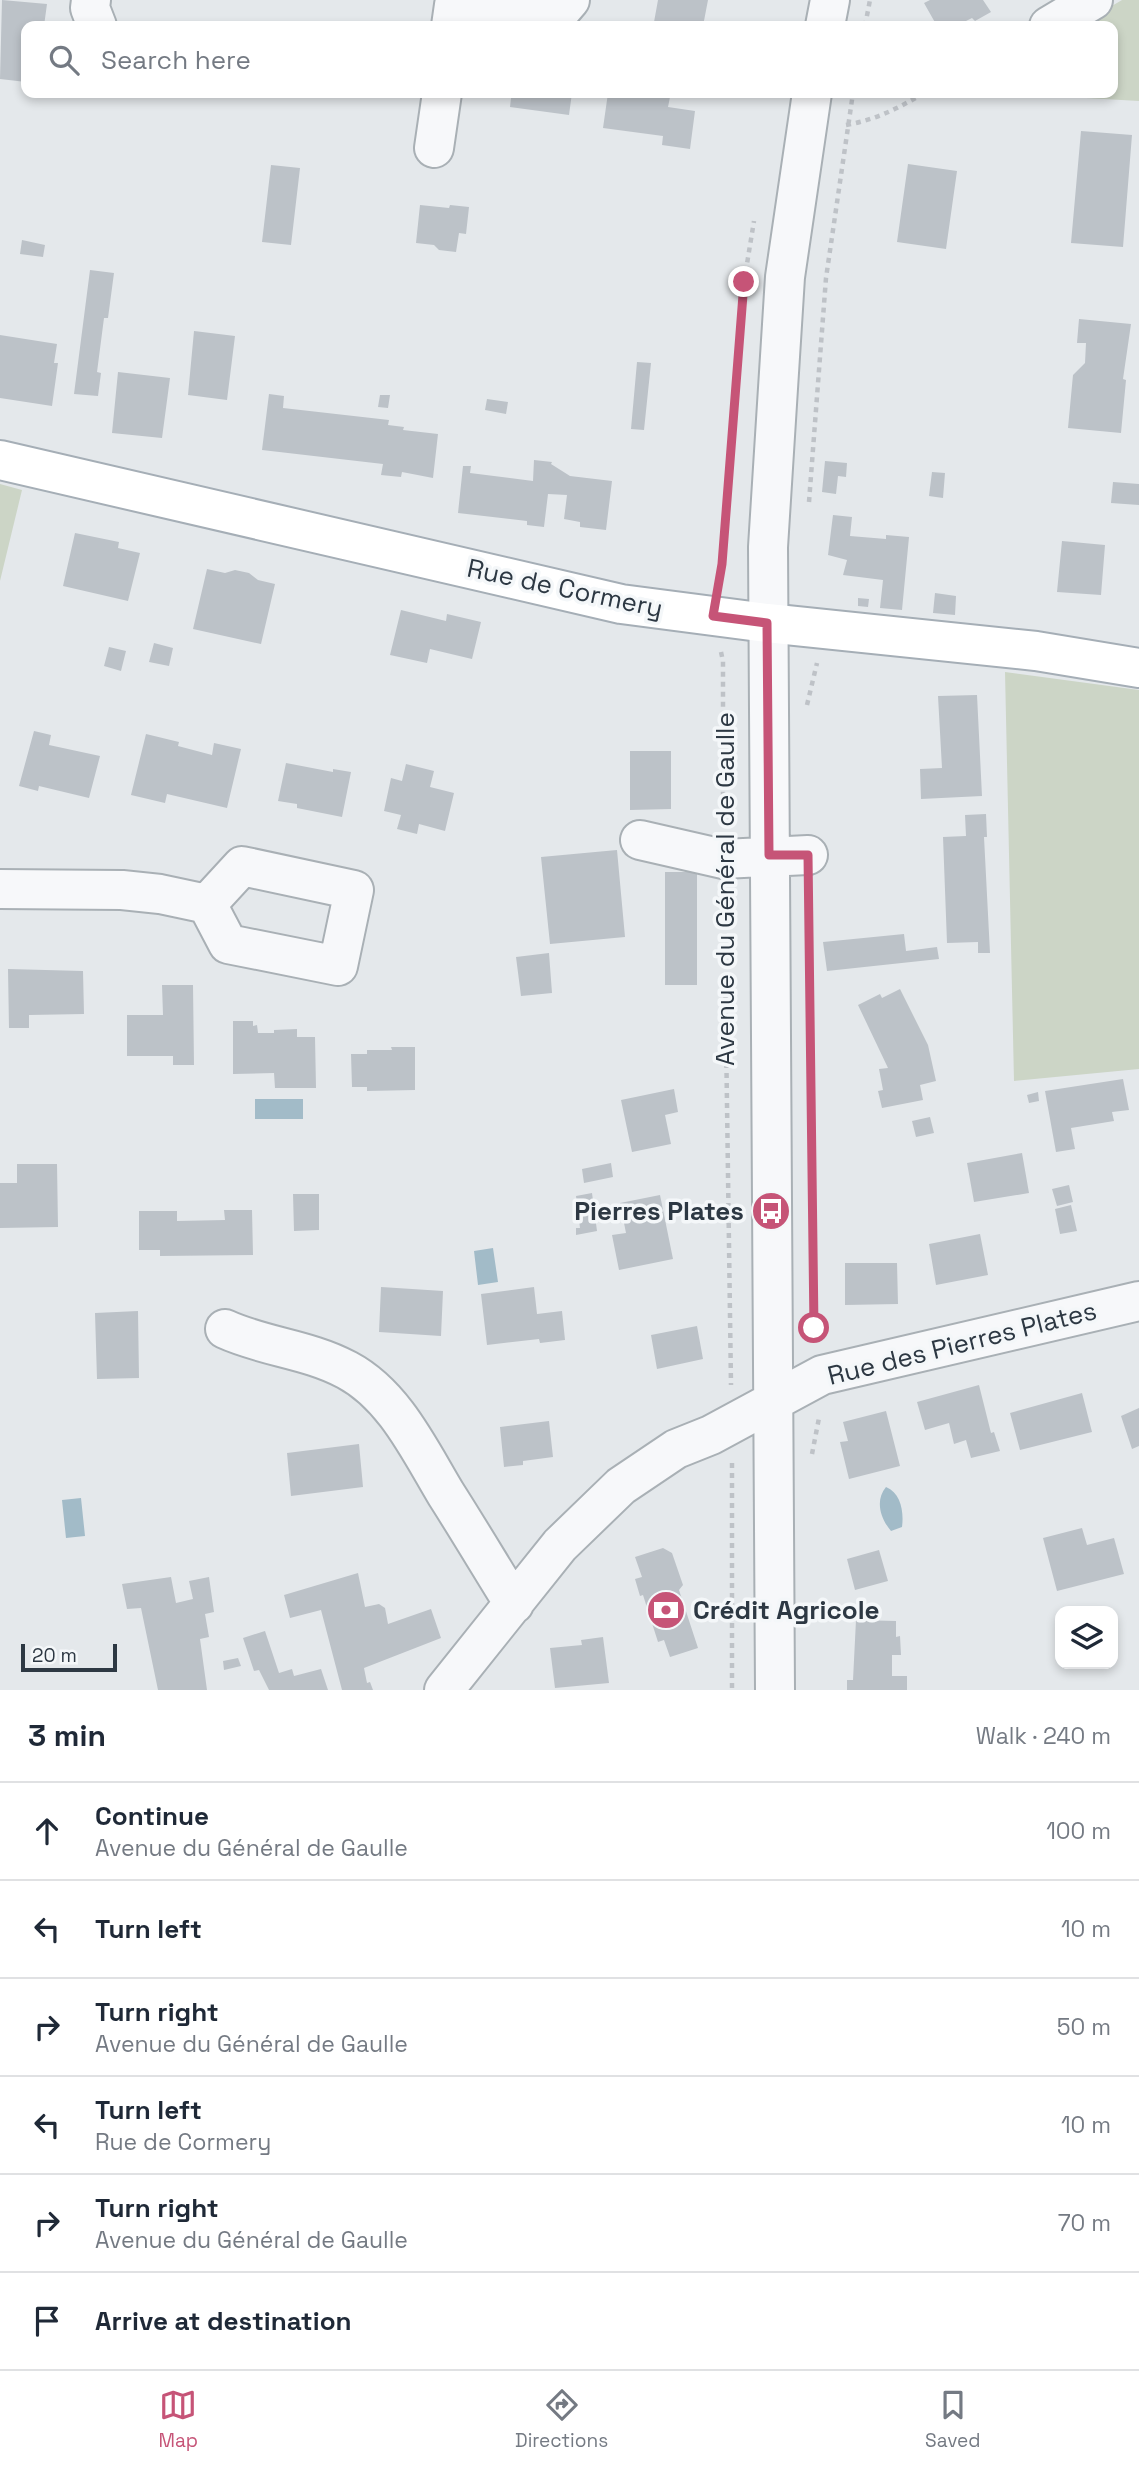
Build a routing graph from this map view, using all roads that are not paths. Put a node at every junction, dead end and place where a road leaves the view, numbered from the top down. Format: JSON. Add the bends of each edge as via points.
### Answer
{"nodes":[{"id":1,"x":91,"y":0,"type":"edge"},
{"id":2,"x":570,"y":0,"type":"edge"},
{"id":3,"x":830,"y":0,"type":"edge"},
{"id":4,"x":1093,"y":0,"type":"edge"},
{"id":5,"x":95,"y":21,"type":"edge"},
{"id":6,"x":452,"y":21,"type":"edge"},
{"id":7,"x":826,"y":21,"type":"edge"},
{"id":8,"x":1057,"y":21,"type":"edge"},
{"id":9,"x":441,"y":98,"type":"edge"},
{"id":10,"x":810,"y":107,"type":"edge"},
{"id":11,"x":435,"y":148,"type":"dead end"},
{"id":12,"x":0,"y":460,"type":"edge"},
{"id":13,"x":767,"y":623,"type":"junction"},
{"id":14,"x":1139,"y":668,"type":"edge"},
{"id":15,"x":640,"y":840,"type":"dead end"},
{"id":16,"x":769,"y":855,"type":"junction"},
{"id":17,"x":808,"y":855,"type":"dead end"},
{"id":18,"x":0,"y":889,"type":"edge"},
{"id":19,"x":207,"y":904,"type":"dead end"},
{"id":20,"x":1139,"y":1301,"type":"edge"},
{"id":21,"x":225,"y":1329,"type":"dead end"},
{"id":22,"x":774,"y":1401,"type":"junction"},
{"id":23,"x":514,"y":1604,"type":"junction"},
{"id":24,"x":444,"y":1690,"type":"edge"},
{"id":25,"x":775,"y":1690,"type":"edge"}],
"edges":[{"from":1,"to":5,"type":"street"},
{"from":2,"to":6,"type":"street","via":[[558,14],[454,5]]},
{"from":3,"to":7,"type":"street"},
{"from":4,"to":8,"type":"street"},
{"from":9,"to":11,"type":"street"},
{"from":10,"to":13,"type":"street","name":"Avenue du Général de Gaulle","via":[[785,276]]},
{"from":12,"to":13,"type":"main road","name":"Rue de Cormery","via":[[621,604]]},
{"from":13,"to":14,"type":"main road","name":"Rue de Cormery","via":[[1036,651]]},
{"from":13,"to":16,"type":"street","name":"Avenue du Général de Gaulle"},
{"from":15,"to":16,"type":"street","via":[[723,859]]},
{"from":16,"to":17,"type":"street"},
{"from":16,"to":22,"type":"street","name":"Avenue du Général de Gaulle"},
{"from":18,"to":19,"type":"street","via":[[122,890]]},
{"from":20,"to":22,"type":"street","name":"Rue des Pierres Plates","via":[[822,1375]]},
{"from":21,"to":23,"type":"street","via":[[311,1354],[372,1386],[414,1441]]},
{"from":22,"to":23,"type":"street","name":"Rue des Pierres Plates","via":[[677,1448],[621,1486],[560,1545]]},
{"from":22,"to":25,"type":"street","name":"Avenue du Général de Gaulle"},
{"from":23,"to":24,"type":"street","name":"Rue des Pierres Plates"}]}
